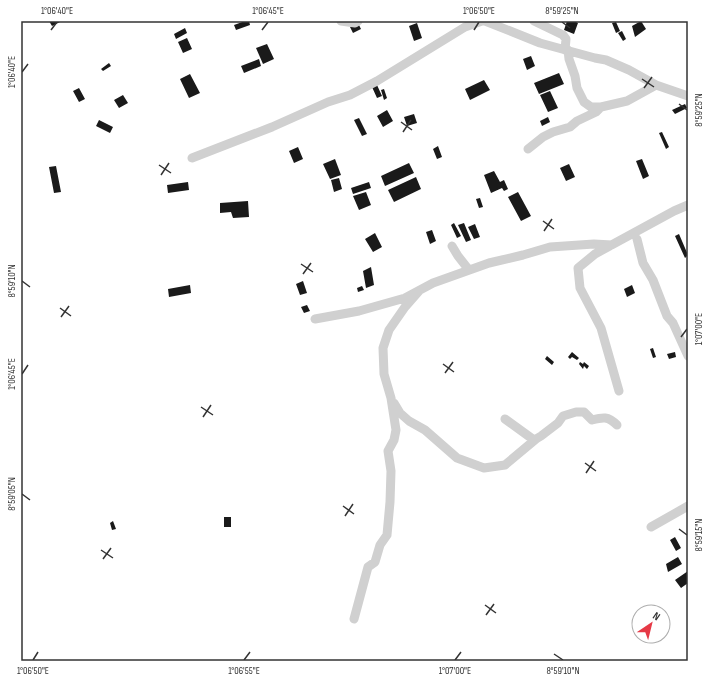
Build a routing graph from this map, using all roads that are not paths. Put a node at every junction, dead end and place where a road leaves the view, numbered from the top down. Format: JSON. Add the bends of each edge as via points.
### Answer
{"nodes":[{"id":1,"x":341,"y":21,"type":"edge"},
{"id":2,"x":358,"y":21,"type":"edge"},
{"id":3,"x":484,"y":21,"type":"edge"},
{"id":4,"x":534,"y":21,"type":"edge"},
{"id":5,"x":554,"y":21,"type":"edge"},
{"id":6,"x":558,"y":31,"type":"junction"},
{"id":7,"x":567,"y":50,"type":"junction"},
{"id":8,"x":656,"y":85,"type":"junction"},
{"id":9,"x":688,"y":96,"type":"edge"},
{"id":10,"x":601,"y":107,"type":"junction"},
{"id":11,"x":528,"y":149,"type":"dead end"},
{"id":12,"x":192,"y":158,"type":"dead end"},
{"id":13,"x":688,"y":205,"type":"edge"},
{"id":14,"x":637,"y":239,"type":"dead end"},
{"id":15,"x":612,"y":245,"type":"junction"},
{"id":16,"x":452,"y":246,"type":"dead end"},
{"id":17,"x":469,"y":270,"type":"junction"},
{"id":18,"x":419,"y":291,"type":"junction"},
{"id":19,"x":315,"y":319,"type":"dead end"},
{"id":20,"x":688,"y":356,"type":"edge"},
{"id":21,"x":619,"y":391,"type":"dead end"},
{"id":22,"x":391,"y":398,"type":"junction"},
{"id":23,"x":505,"y":419,"type":"dead end"},
{"id":24,"x":617,"y":425,"type":"dead end"},
{"id":25,"x":534,"y":440,"type":"junction"},
{"id":26,"x":688,"y":506,"type":"edge"},
{"id":27,"x":652,"y":527,"type":"dead end"},
{"id":28,"x":354,"y":619,"type":"dead end"}],
"edges":[{"from":1,"to":2,"type":"street"},
{"from":3,"to":7,"type":"street"},
{"from":3,"to":12,"type":"street","via":[[465,27],[409,57],[377,81],[350,95]]},
{"from":4,"to":6,"type":"street"},
{"from":5,"to":6,"type":"street"},
{"from":6,"to":7,"type":"street","via":[[566,39]]},
{"from":7,"to":8,"type":"street","via":[[606,60]]},
{"from":7,"to":10,"type":"street","via":[[577,88],[584,102],[591,108]]},
{"from":8,"to":9,"type":"street"},
{"from":8,"to":10,"type":"street","via":[[627,101]]},
{"from":10,"to":11,"type":"street","via":[[570,127],[543,137]]},
{"from":13,"to":15,"type":"street"},
{"from":14,"to":20,"type":"street","via":[[643,263]]},
{"from":15,"to":17,"type":"street","via":[[550,247],[489,262]]},
{"from":15,"to":21,"type":"street","via":[[595,254],[578,268],[580,288],[601,328]]},
{"from":16,"to":17,"type":"street"},
{"from":17,"to":18,"type":"street"},
{"from":18,"to":19,"type":"street","via":[[405,298],[359,311]]},
{"from":18,"to":22,"type":"street","via":[[390,330],[383,348],[384,374]]},
{"from":22,"to":25,"type":"street","via":[[400,413],[418,428],[425,430],[457,458],[484,468],[504,465]]},
{"from":22,"to":28,"type":"street","via":[[396,430],[388,451],[391,471],[387,534],[380,545],[375,562],[368,567]]},
{"from":23,"to":25,"type":"street"},
{"from":24,"to":25,"type":"street","via":[[611,419],[604,417],[592,420],[584,412],[576,412],[563,416],[558,423]]},
{"from":26,"to":27,"type":"street"}]}
